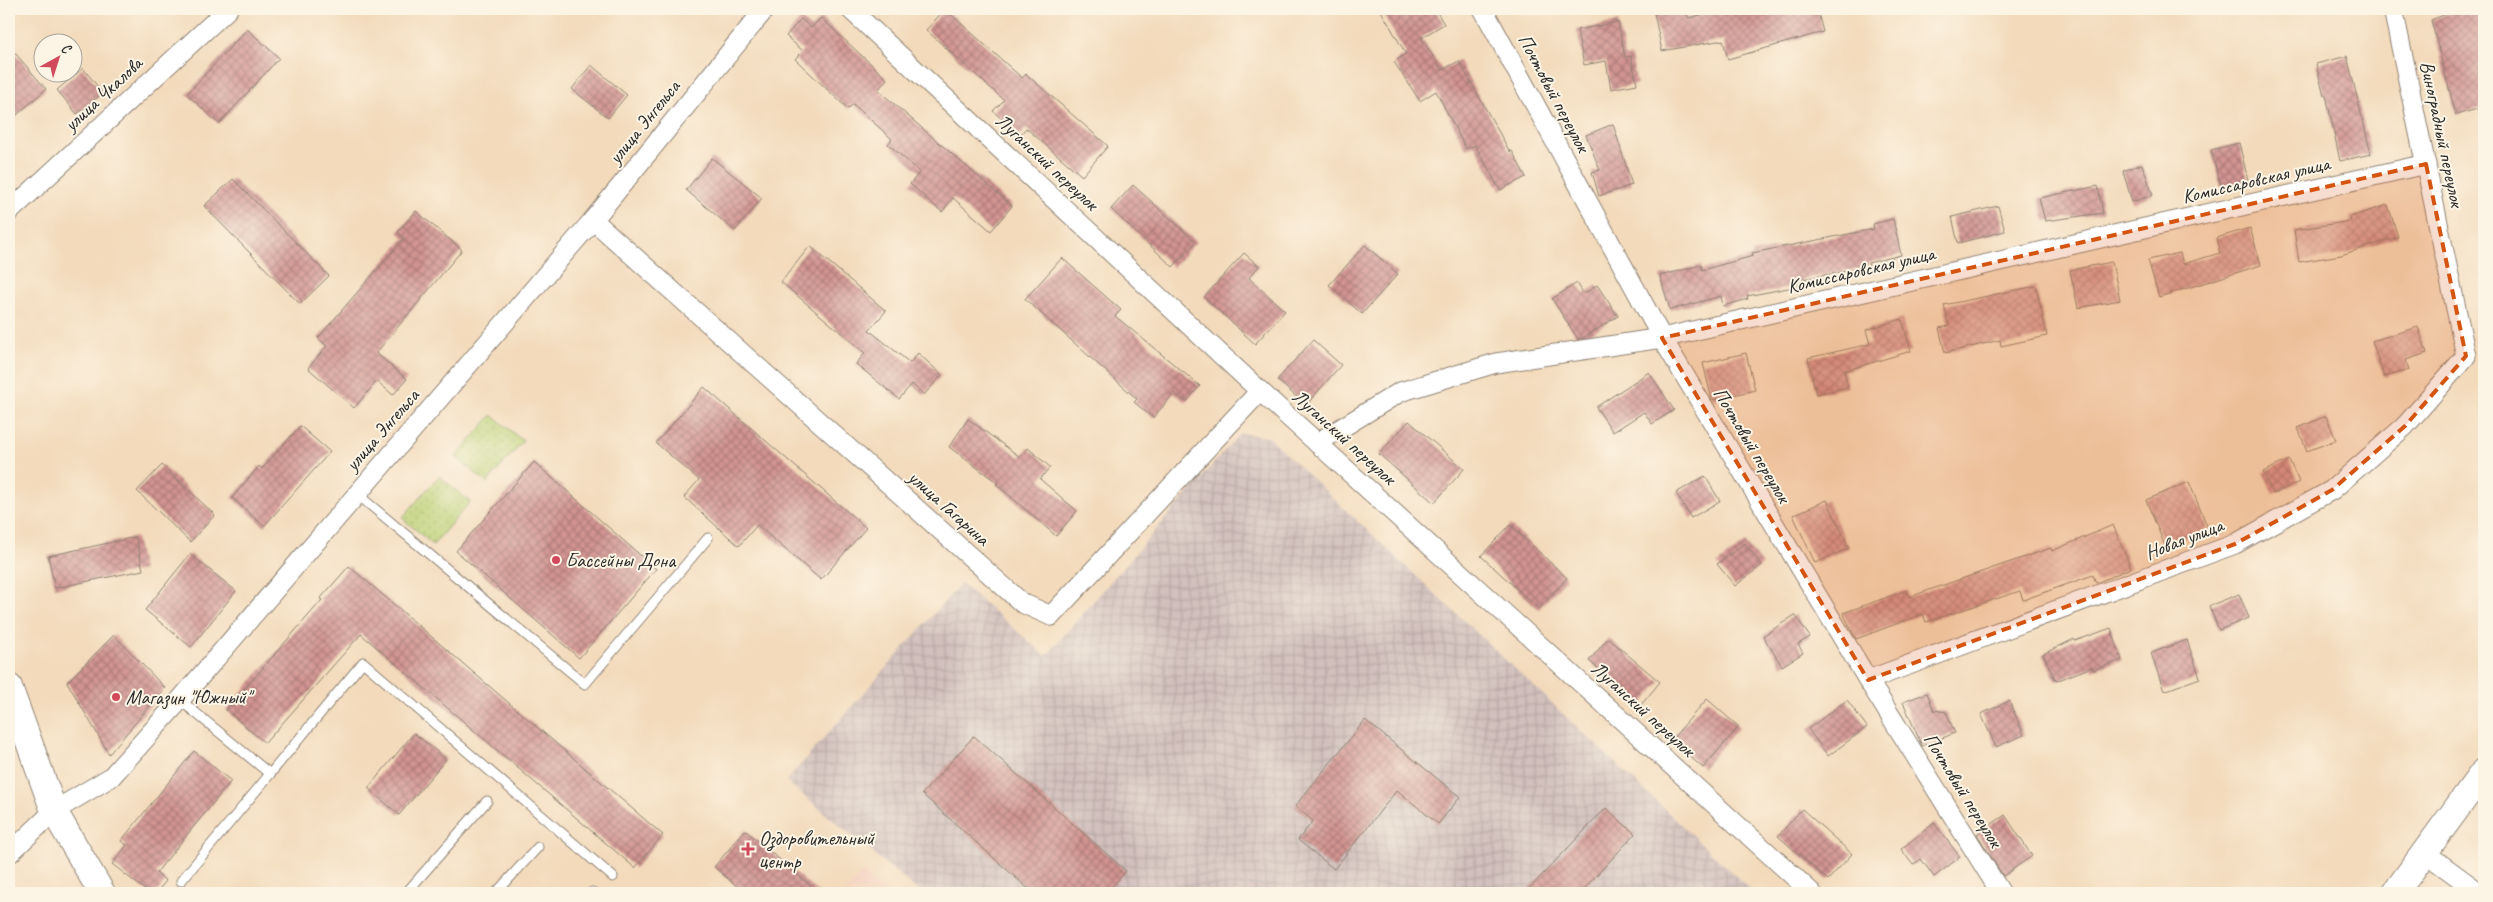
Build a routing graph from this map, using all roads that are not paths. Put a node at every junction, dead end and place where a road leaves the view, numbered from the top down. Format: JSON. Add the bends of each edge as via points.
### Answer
{"nodes":[{"id":1,"x":228,"y":9,"type":"edge"},
{"id":2,"x":765,"y":9,"type":"edge"},
{"id":3,"x":850,"y":9,"type":"edge"},
{"id":4,"x":1483,"y":9,"type":"edge"},
{"id":5,"x":2393,"y":9,"type":"edge"},
{"id":6,"x":2426,"y":164,"type":"junction"},
{"id":7,"x":9,"y":212,"type":"edge"},
{"id":8,"x":593,"y":220,"type":"junction"},
{"id":9,"x":1662,"y":338,"type":"junction"},
{"id":10,"x":2466,"y":356,"type":"joint"},
{"id":11,"x":1260,"y":391,"type":"junction"},
{"id":12,"x":1317,"y":442,"type":"junction"},
{"id":13,"x":357,"y":494,"type":"junction"},
{"id":14,"x":708,"y":538,"type":"dead end"},
{"id":15,"x":1868,"y":680,"type":"junction"},
{"id":16,"x":9,"y":687,"type":"edge"},
{"id":17,"x":180,"y":700,"type":"junction"},
{"id":18,"x":2484,"y":771,"type":"edge"},
{"id":19,"x":270,"y":774,"type":"junction"},
{"id":20,"x":487,"y":801,"type":"dead end"},
{"id":21,"x":54,"y":811,"type":"junction"},
{"id":22,"x":538,"y":847,"type":"dead end"},
{"id":23,"x":2424,"y":852,"type":"junction"},
{"id":24,"x":9,"y":854,"type":"edge"},
{"id":25,"x":613,"y":877,"type":"dead end"},
{"id":26,"x":181,"y":882,"type":"dead end"},
{"id":27,"x":102,"y":893,"type":"edge"},
{"id":28,"x":406,"y":893,"type":"edge"},
{"id":29,"x":496,"y":893,"type":"edge"},
{"id":30,"x":1812,"y":893,"type":"edge"},
{"id":31,"x":2001,"y":893,"type":"edge"},
{"id":32,"x":2394,"y":893,"type":"edge"},
{"id":33,"x":2480,"y":893,"type":"edge"}],
"edges":[{"from":1,"to":7,"type":"street","name":"улица Чкалова"},
{"from":2,"to":8,"type":"street","name":"улица Энгельса"},
{"from":3,"to":11,"type":"street","name":"Луганский переулок"},
{"from":4,"to":9,"type":"street","name":"Почтовый переулок"},
{"from":5,"to":6,"type":"street","name":"Виноградный переулок"},
{"from":6,"to":9,"type":"street","name":"Комиссаровская улица"},
{"from":6,"to":10,"type":"street","name":"Виноградный переулок"},
{"from":8,"to":11,"type":"street","name":"улица Гагарина","via":[[1022,603],[1052,616]]},
{"from":8,"to":13,"type":"street","name":"улица Энгельса"},
{"from":9,"to":12,"type":"street","name":"Комиссаровская улица","via":[[1496,363],[1400,392]]},
{"from":9,"to":15,"type":"street","name":"Почтовый переулок"},
{"from":10,"to":15,"type":"street","name":"Новая улица","via":[[2405,426],[2332,490],[2235,544]]},
{"from":11,"to":12,"type":"street","name":"Луганский переулок"},
{"from":12,"to":30,"type":"street","name":"Луганский переулок"},
{"from":13,"to":14,"type":"lane","via":[[585,684]]},
{"from":13,"to":17,"type":"street","name":"улица Энгельса"},
{"from":15,"to":31,"type":"street","name":"Почтовый переулок"},
{"from":16,"to":21,"type":"street"},
{"from":17,"to":19,"type":"lane"},
{"from":17,"to":21,"type":"street","name":"улица Энгельса","via":[[110,777]]},
{"from":18,"to":23,"type":"street"},
{"from":19,"to":25,"type":"lane","via":[[363,662]]},
{"from":19,"to":26,"type":"lane"},
{"from":20,"to":28,"type":"lane"},
{"from":21,"to":24,"type":"street","name":"улица Энгельса"},
{"from":21,"to":27,"type":"street"},
{"from":22,"to":29,"type":"lane"},
{"from":23,"to":32,"type":"street"},
{"from":23,"to":33,"type":"street"}]}
